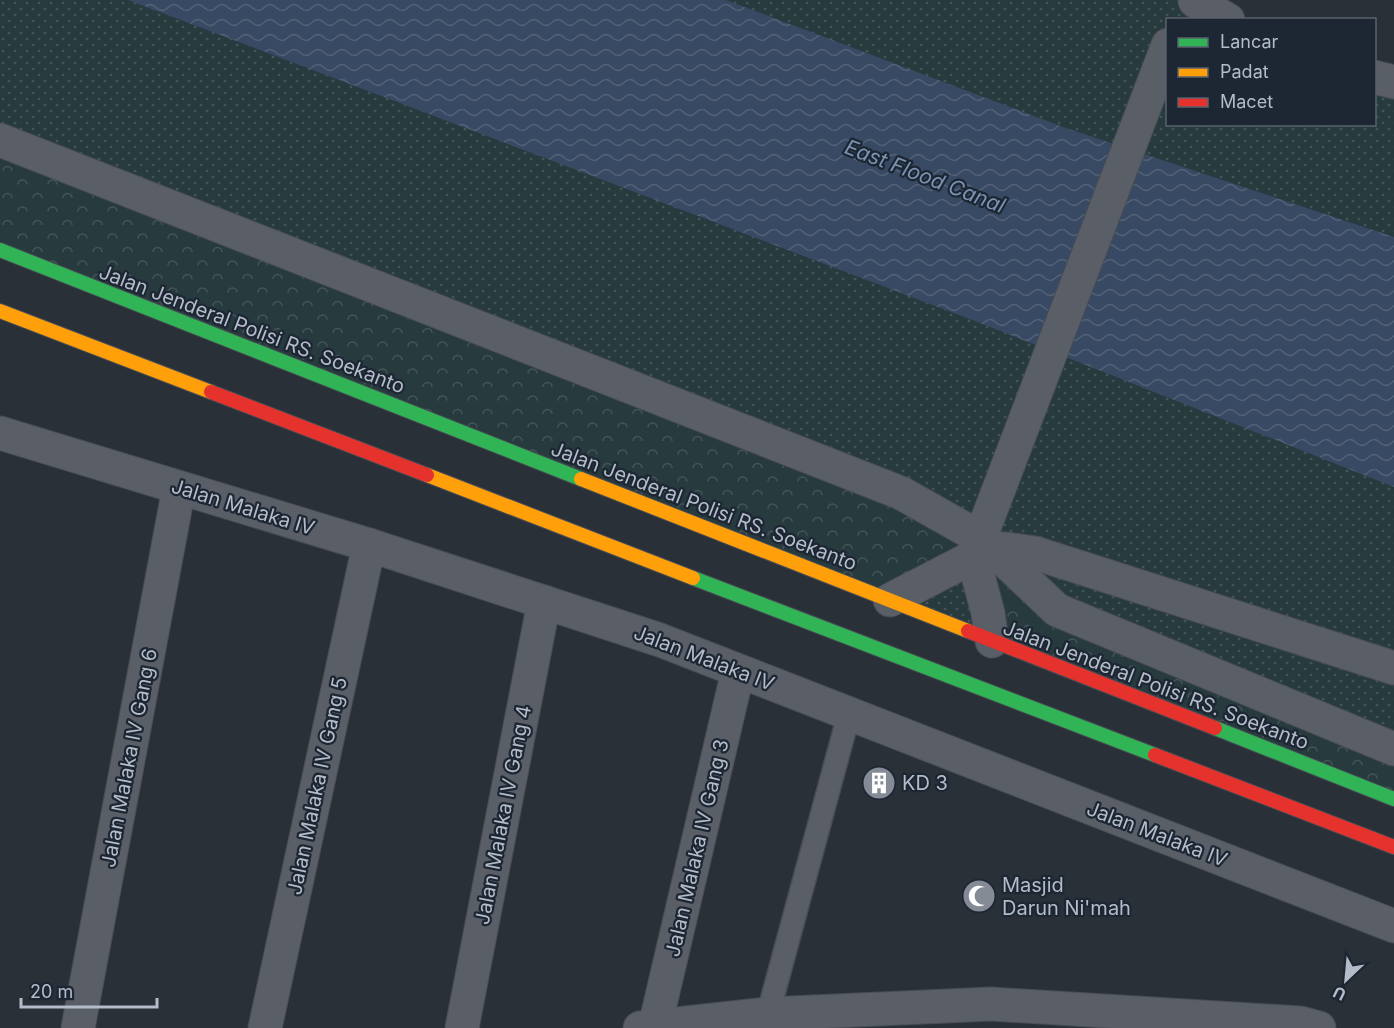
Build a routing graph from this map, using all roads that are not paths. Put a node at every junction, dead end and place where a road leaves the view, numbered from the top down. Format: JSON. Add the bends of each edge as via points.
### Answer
{"nodes":[{"id":1,"x":1192,"y":7,"type":"edge"},
{"id":2,"x":1222,"y":18,"type":"edge"},
{"id":3,"x":1166,"y":48,"type":"edge"},
{"id":4,"x":1376,"y":78,"type":"edge"},
{"id":5,"x":1394,"y":82,"type":"edge"},
{"id":6,"x":0,"y":140,"type":"edge"},
{"id":7,"x":0,"y":250,"type":"edge"},
{"id":8,"x":0,"y":311,"type":"edge"},
{"id":9,"x":0,"y":433,"type":"edge"},
{"id":10,"x":179,"y":488,"type":"junction"},
{"id":11,"x":369,"y":545,"type":"junction"},
{"id":12,"x":980,"y":548,"type":"junction"},
{"id":13,"x":890,"y":600,"type":"junction"},
{"id":14,"x":544,"y":602,"type":"junction"},
{"id":15,"x":992,"y":641,"type":"junction"},
{"id":16,"x":1394,"y":668,"type":"edge"},
{"id":17,"x":738,"y":671,"type":"junction"},
{"id":18,"x":849,"y":714,"type":"junction"},
{"id":19,"x":1394,"y":749,"type":"edge"},
{"id":20,"x":1394,"y":799,"type":"edge"},
{"id":21,"x":1394,"y":847,"type":"edge"},
{"id":22,"x":1394,"y":926,"type":"edge"},
{"id":23,"x":768,"y":1014,"type":"junction"},
{"id":24,"x":648,"y":1027,"type":"edge"},
{"id":25,"x":78,"y":1028,"type":"edge"},
{"id":26,"x":265,"y":1028,"type":"edge"},
{"id":27,"x":462,"y":1028,"type":"edge"},
{"id":28,"x":1319,"y":1028,"type":"edge"}],
"edges":[{"from":1,"to":2,"type":"street"},
{"from":3,"to":12,"type":"street"},
{"from":4,"to":5,"type":"street"},
{"from":6,"to":12,"type":"street","via":[[901,493]]},
{"from":7,"to":13,"type":"main road","name":"Jalan Jenderal Polisi RS. Soekanto"},
{"from":8,"to":21,"type":"main road"},
{"from":9,"to":10,"type":"street","name":"Jalan Malaka IV"},
{"from":10,"to":11,"type":"street","name":"Jalan Malaka IV"},
{"from":10,"to":25,"type":"street","name":"Jalan Malaka IV Gang 6"},
{"from":11,"to":14,"type":"street","name":"Jalan Malaka IV"},
{"from":11,"to":26,"type":"street","name":"Jalan Malaka IV Gang 5"},
{"from":12,"to":13,"type":"street"},
{"from":12,"to":15,"type":"street"},
{"from":12,"to":16,"type":"street","via":[[1035,553]]},
{"from":12,"to":19,"type":"street","via":[[1057,610]]},
{"from":13,"to":15,"type":"main road","name":"Jalan Jenderal Polisi RS. Soekanto"},
{"from":14,"to":17,"type":"street","name":"Jalan Malaka IV","via":[[660,640]]},
{"from":14,"to":27,"type":"street","name":"Jalan Malaka IV Gang 4"},
{"from":15,"to":20,"type":"main road","name":"Jalan Jenderal Polisi RS. Soekanto"},
{"from":17,"to":18,"type":"street","name":"Jalan Malaka IV"},
{"from":17,"to":24,"type":"street","name":"Jalan Malaka IV Gang 3"},
{"from":18,"to":22,"type":"street","name":"Jalan Malaka IV"},
{"from":18,"to":23,"type":"lane"},
{"from":23,"to":24,"type":"street"},
{"from":23,"to":28,"type":"street","via":[[991,1004],[1300,1023]]}]}
